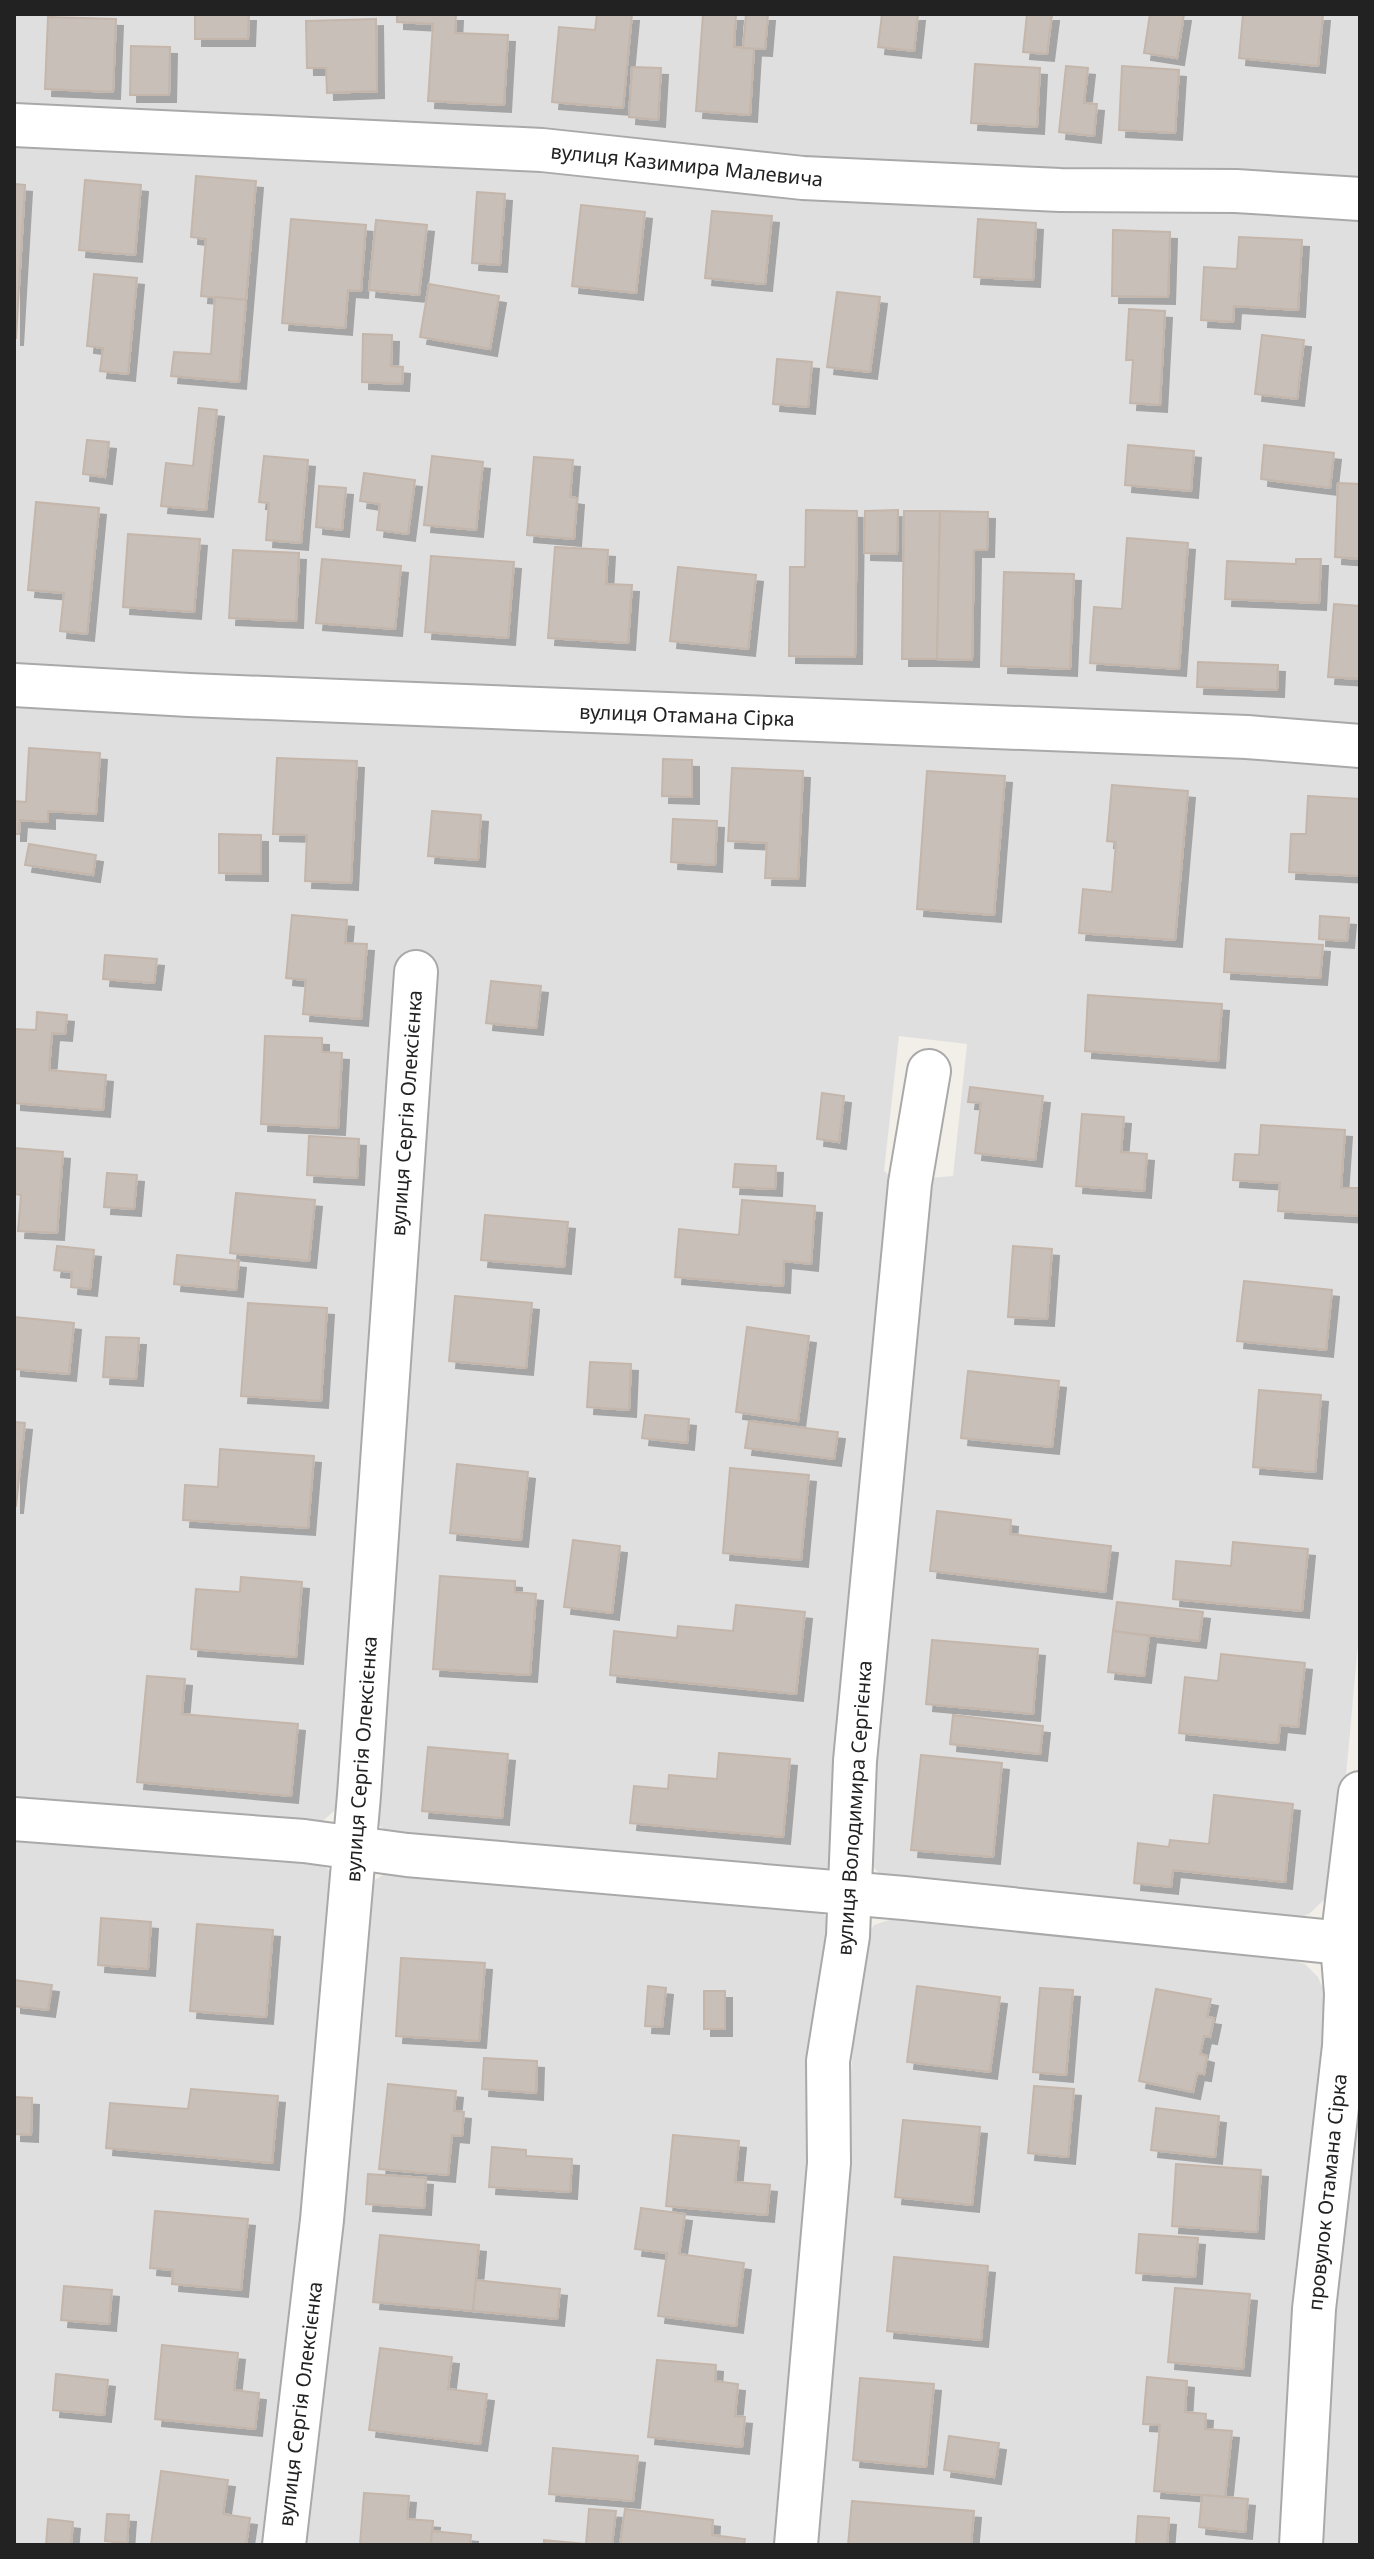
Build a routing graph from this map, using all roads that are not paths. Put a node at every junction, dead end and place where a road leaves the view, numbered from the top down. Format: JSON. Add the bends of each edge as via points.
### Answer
{"nodes":[{"id":1,"x":14,"y":125,"type":"edge"},
{"id":2,"x":1360,"y":199,"type":"edge"},
{"id":3,"x":14,"y":685,"type":"edge"},
{"id":4,"x":1360,"y":746,"type":"edge"},
{"id":5,"x":416,"y":972,"type":"dead end"},
{"id":6,"x":929,"y":1071,"type":"dead end"},
{"id":7,"x":1360,"y":1793,"type":"edge"},
{"id":8,"x":14,"y":1819,"type":"edge"},
{"id":9,"x":354,"y":1848,"type":"junction"},
{"id":10,"x":1355,"y":1891,"type":"edge"},
{"id":11,"x":849,"y":1895,"type":"junction"},
{"id":12,"x":1342,"y":1943,"type":"junction"},
{"id":13,"x":284,"y":2545,"type":"edge"},
{"id":14,"x":796,"y":2545,"type":"edge"},
{"id":15,"x":1301,"y":2545,"type":"edge"}],
"edges":[{"from":1,"to":2,"type":"street","name":"вулиця Казимира Малевича","via":[[542,150],[803,178]]},
{"from":3,"to":4,"type":"street","name":"вулиця Отамана Сірка"},
{"from":5,"to":9,"type":"street","name":"вулиця Сергія Олексієнка"},
{"from":6,"to":11,"type":"street","name":"вулиця Володимира Сергієнка","via":[[910,1183],[855,1761]]},
{"from":7,"to":10,"type":"street","name":"провулок Отамана Сірка"},
{"from":8,"to":9,"type":"street"},
{"from":9,"to":11,"type":"street"},
{"from":9,"to":13,"type":"street","name":"вулиця Сергія Олексієнка","via":[[322,2220]]},
{"from":10,"to":12,"type":"street","name":"провулок Отамана Сірка"},
{"from":11,"to":12,"type":"street"},
{"from":11,"to":14,"type":"street","name":"вулиця Володимира Сергієнка","via":[[848,1936],[828,2061],[829,2163]]},
{"from":12,"to":15,"type":"street","name":"провулок Отамана Сірка","via":[[1344,2046],[1314,2309]]}]}
